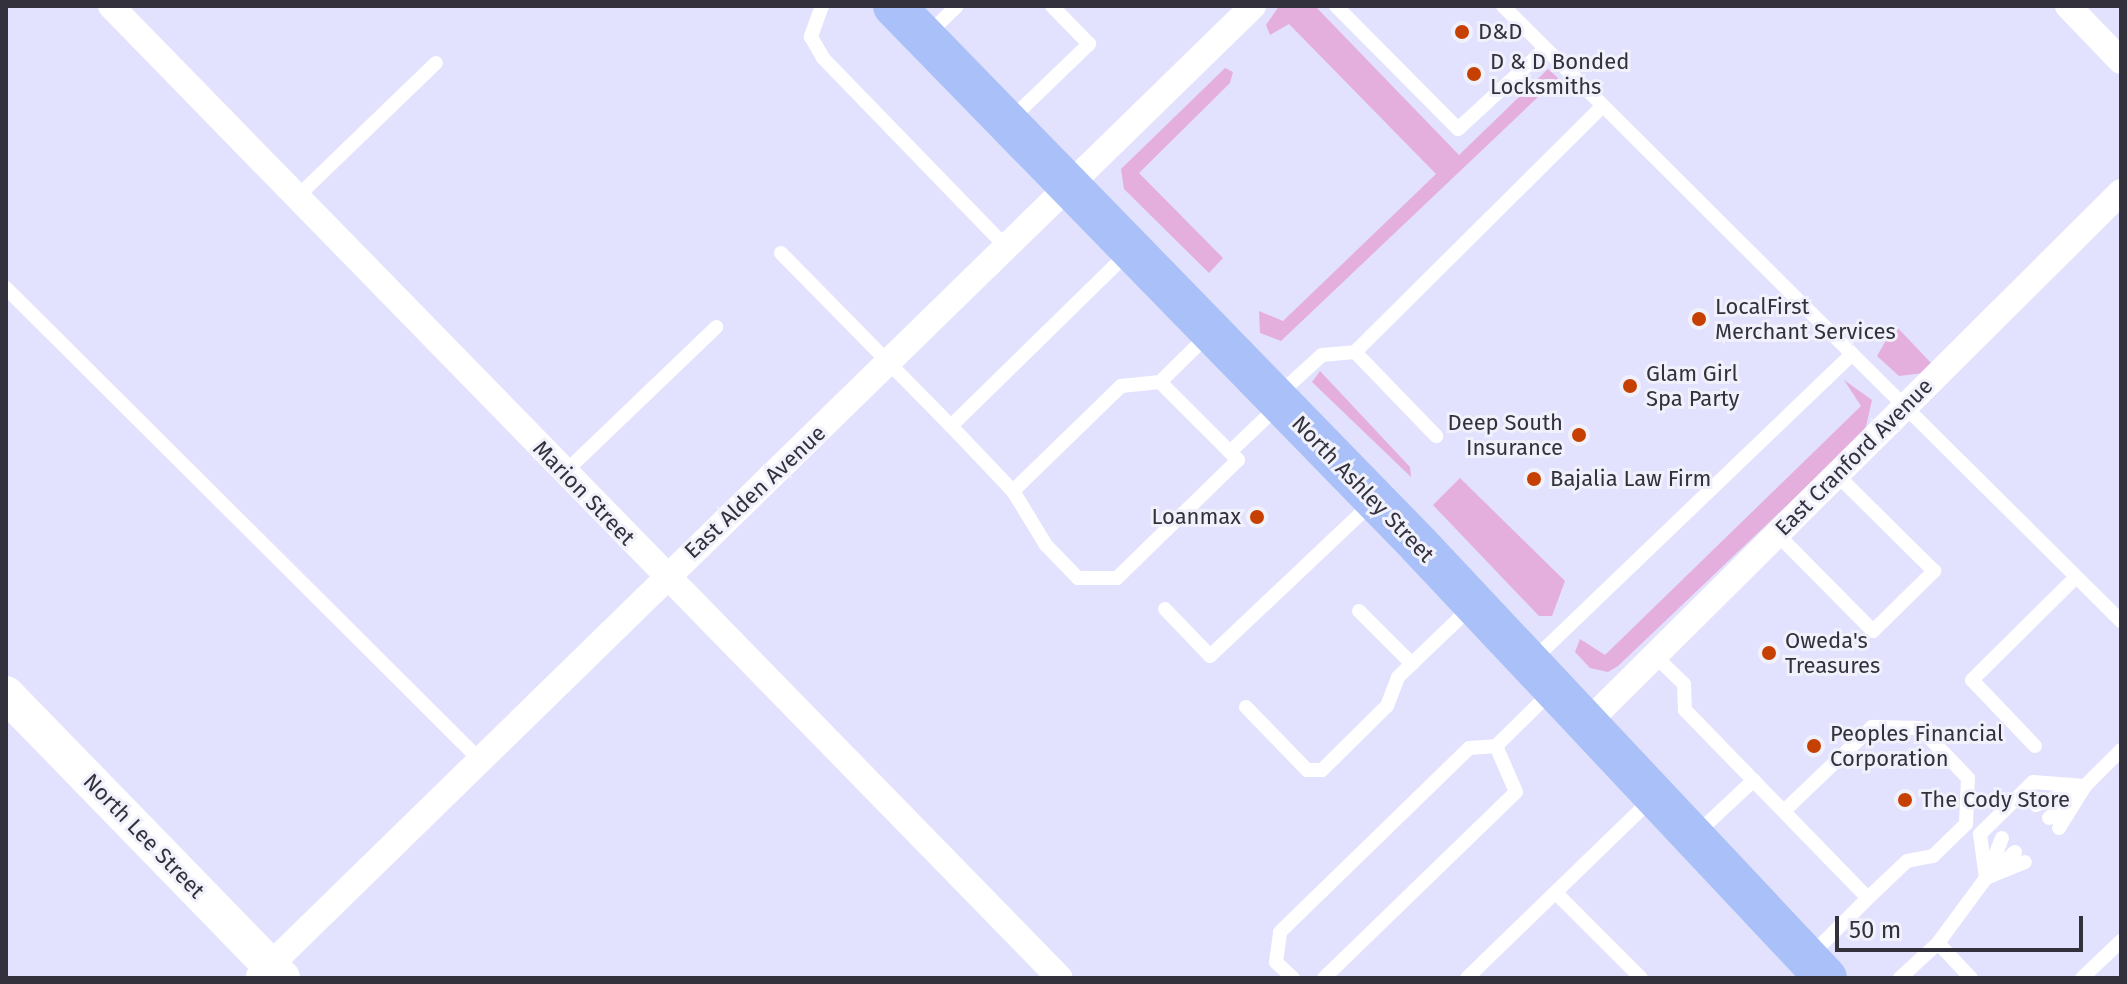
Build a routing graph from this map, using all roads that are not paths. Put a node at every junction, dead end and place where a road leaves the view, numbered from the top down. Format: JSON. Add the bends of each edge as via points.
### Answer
{"nodes":[{"id":1,"x":111,"y":6,"type":"edge"},
{"id":2,"x":822,"y":6,"type":"edge"},
{"id":3,"x":894,"y":6,"type":"edge"},
{"id":4,"x":957,"y":6,"type":"edge"},
{"id":5,"x":1052,"y":6,"type":"edge"},
{"id":6,"x":1253,"y":6,"type":"edge"},
{"id":7,"x":1503,"y":6,"type":"edge"},
{"id":8,"x":2068,"y":6,"type":"edge"},
{"id":9,"x":1345,"y":9,"type":"edge"},
{"id":10,"x":924,"y":38,"type":"junction"},
{"id":11,"x":1545,"y":49,"type":"junction"},
{"id":12,"x":2121,"y":61,"type":"edge"},
{"id":13,"x":436,"y":63,"type":"dead end"},
{"id":14,"x":1603,"y":106,"type":"junction"},
{"id":15,"x":1006,"y":123,"type":"junction"},
{"id":16,"x":1067,"y":187,"type":"junction"},
{"id":17,"x":2121,"y":192,"type":"edge"},
{"id":18,"x":297,"y":197,"type":"junction"},
{"id":19,"x":1006,"y":247,"type":"junction"},
{"id":20,"x":1131,"y":251,"type":"junction"},
{"id":21,"x":781,"y":253,"type":"dead end"},
{"id":22,"x":6,"y":288,"type":"edge"},
{"id":23,"x":716,"y":327,"type":"dead end"},
{"id":24,"x":1211,"y":333,"type":"junction"},
{"id":25,"x":1355,"y":352,"type":"junction"},
{"id":26,"x":1852,"y":354,"type":"junction"},
{"id":27,"x":889,"y":362,"type":"junction"},
{"id":28,"x":1160,"y":382,"type":"junction"},
{"id":29,"x":1278,"y":401,"type":"junction"},
{"id":30,"x":1905,"y":405,"type":"junction"},
{"id":31,"x":951,"y":426,"type":"junction"},
{"id":32,"x":1436,"y":436,"type":"dead end"},
{"id":33,"x":1230,"y":452,"type":"junction"},
{"id":34,"x":564,"y":473,"type":"junction"},
{"id":35,"x":1837,"y":475,"type":"junction"},
{"id":36,"x":1013,"y":491,"type":"junction"},
{"id":37,"x":1375,"y":500,"type":"junction"},
{"id":38,"x":1778,"y":535,"type":"junction"},
{"id":39,"x":666,"y":576,"type":"junction"},
{"id":40,"x":2076,"y":577,"type":"junction"},
{"id":41,"x":1474,"y":604,"type":"junction"},
{"id":42,"x":1165,"y":609,"type":"dead end"},
{"id":43,"x":1359,"y":611,"type":"dead end"},
{"id":44,"x":2121,"y":621,"type":"edge"},
{"id":45,"x":1655,"y":656,"type":"junction"},
{"id":46,"x":1412,"y":664,"type":"junction"},
{"id":47,"x":1542,"y":676,"type":"junction"},
{"id":48,"x":6,"y":694,"type":"edge"},
{"id":49,"x":1246,"y":707,"type":"dead end"},
{"id":50,"x":1587,"y":723,"type":"junction"},
{"id":51,"x":1496,"y":746,"type":"junction"},
{"id":52,"x":2035,"y":746,"type":"dead end"},
{"id":53,"x":2121,"y":750,"type":"edge"},
{"id":54,"x":480,"y":760,"type":"junction"},
{"id":55,"x":1754,"y":780,"type":"junction"},
{"id":56,"x":2085,"y":786,"type":"junction"},
{"id":57,"x":1656,"y":796,"type":"junction"},
{"id":58,"x":2036,"y":805,"type":"dead end"},
{"id":59,"x":1784,"y":811,"type":"junction"},
{"id":60,"x":2054,"y":823,"type":"dead end"},
{"id":61,"x":1693,"y":837,"type":"junction"},
{"id":62,"x":2002,"y":838,"type":"dead end"},
{"id":63,"x":2020,"y":857,"type":"dead end"},
{"id":64,"x":1986,"y":878,"type":"junction"},
{"id":65,"x":1556,"y":893,"type":"junction"},
{"id":66,"x":1868,"y":898,"type":"junction"},
{"id":67,"x":2121,"y":941,"type":"edge"},
{"id":68,"x":1938,"y":943,"type":"junction"},
{"id":69,"x":1817,"y":968,"type":"edge"},
{"id":70,"x":270,"y":974,"type":"edge"},
{"id":71,"x":1060,"y":978,"type":"edge"},
{"id":72,"x":1293,"y":978,"type":"edge"},
{"id":73,"x":1324,"y":978,"type":"edge"},
{"id":74,"x":1467,"y":978,"type":"edge"},
{"id":75,"x":1641,"y":978,"type":"edge"},
{"id":76,"x":1900,"y":978,"type":"edge"},
{"id":77,"x":1971,"y":978,"type":"edge"},
{"id":78,"x":2082,"y":978,"type":"edge"}],
"edges":[{"from":1,"to":18,"type":"street","name":"Marion Street"},
{"from":2,"to":19,"type":"lane","via":[[811,37],[823,58]]},
{"from":3,"to":10,"type":"main road","name":"North Ashley Street"},
{"from":4,"to":10,"type":"lane"},
{"from":5,"to":15,"type":"lane","via":[[1089,44]]},
{"from":6,"to":16,"type":"street","name":"East Alden Avenue"},
{"from":7,"to":11,"type":"lane"},
{"from":8,"to":12,"type":"street"},
{"from":9,"to":11,"type":"lane","via":[[1458,129]]},
{"from":10,"to":15,"type":"main road","name":"North Ashley Street"},
{"from":11,"to":14,"type":"lane"},
{"from":13,"to":18,"type":"lane"},
{"from":14,"to":25,"type":"lane"},
{"from":14,"to":26,"type":"lane"},
{"from":15,"to":16,"type":"main road","name":"North Ashley Street"},
{"from":16,"to":19,"type":"street","name":"East Alden Avenue"},
{"from":16,"to":20,"type":"main road","name":"North Ashley Street"},
{"from":17,"to":30,"type":"street","name":"East Cranford Avenue"},
{"from":18,"to":34,"type":"street","name":"Marion Street"},
{"from":19,"to":27,"type":"street","name":"East Alden Avenue"},
{"from":20,"to":24,"type":"main road","name":"North Ashley Street"},
{"from":20,"to":31,"type":"lane"},
{"from":21,"to":27,"type":"lane"},
{"from":22,"to":54,"type":"lane"},
{"from":23,"to":34,"type":"lane"},
{"from":24,"to":28,"type":"lane"},
{"from":24,"to":29,"type":"main road","name":"North Ashley Street"},
{"from":25,"to":29,"type":"lane","via":[[1322,355]]},
{"from":25,"to":32,"type":"lane"},
{"from":26,"to":30,"type":"lane"},
{"from":26,"to":47,"type":"lane"},
{"from":27,"to":31,"type":"lane"},
{"from":27,"to":39,"type":"street","name":"East Alden Avenue"},
{"from":28,"to":33,"type":"lane"},
{"from":28,"to":36,"type":"lane","via":[[1121,386]]},
{"from":29,"to":33,"type":"lane"},
{"from":29,"to":37,"type":"main road","name":"North Ashley Street"},
{"from":30,"to":35,"type":"street","name":"East Cranford Avenue"},
{"from":30,"to":40,"type":"lane"},
{"from":31,"to":36,"type":"lane"},
{"from":33,"to":36,"type":"lane","via":[[1238,460],[1117,578],[1078,578],[1046,545]]},
{"from":34,"to":39,"type":"street","name":"Marion Street"},
{"from":35,"to":38,"type":"street","name":"East Cranford Avenue"},
{"from":35,"to":38,"type":"lane","via":[[1934,571],[1873,631]]},
{"from":37,"to":41,"type":"main road","name":"North Ashley Street"},
{"from":37,"to":42,"type":"lane","via":[[1210,656]]},
{"from":38,"to":45,"type":"street","name":"East Cranford Avenue"},
{"from":39,"to":54,"type":"street","name":"East Alden Avenue"},
{"from":39,"to":71,"type":"street","name":"Marion Street"},
{"from":40,"to":44,"type":"lane"},
{"from":40,"to":52,"type":"lane","via":[[1972,680]]},
{"from":41,"to":46,"type":"lane"},
{"from":41,"to":47,"type":"main road","name":"North Ashley Street"},
{"from":43,"to":46,"type":"lane"},
{"from":45,"to":50,"type":"street","name":"East Cranford Avenue"},
{"from":45,"to":55,"type":"lane","via":[[1684,684],[1685,710]]},
{"from":46,"to":49,"type":"lane","via":[[1387,706],[1322,770],[1307,770]]},
{"from":47,"to":50,"type":"main road","name":"North Ashley Street"},
{"from":47,"to":51,"type":"lane"},
{"from":48,"to":70,"type":"street","name":"North Lee Street"},
{"from":50,"to":57,"type":"main road","name":"North Ashley Street"},
{"from":51,"to":72,"type":"lane","via":[[1469,748],[1280,932],[1276,962]]},
{"from":51,"to":73,"type":"lane","via":[[1516,792]]},
{"from":53,"to":56,"type":"lane"},
{"from":54,"to":70,"type":"street","name":"East Alden Avenue"},
{"from":55,"to":59,"type":"lane"},
{"from":55,"to":61,"type":"lane"},
{"from":56,"to":58,"type":"lane"},
{"from":56,"to":60,"type":"lane"},
{"from":56,"to":64,"type":"lane","via":[[2033,782],[1980,834]]},
{"from":57,"to":61,"type":"main road","name":"North Ashley Street"},
{"from":57,"to":65,"type":"lane"},
{"from":59,"to":66,"type":"lane"},
{"from":59,"to":66,"type":"lane","via":[[1872,727],[1920,728],[1968,778],[1966,824],[1933,856],[1907,861]]},
{"from":61,"to":69,"type":"main road","name":"North Ashley Street"},
{"from":62,"to":64,"type":"lane"},
{"from":63,"to":64,"type":"lane"},
{"from":64,"to":68,"type":"lane"},
{"from":65,"to":74,"type":"lane"},
{"from":65,"to":75,"type":"lane"},
{"from":66,"to":69,"type":"lane"},
{"from":67,"to":78,"type":"lane"},
{"from":68,"to":76,"type":"lane"},
{"from":68,"to":77,"type":"lane"}]}
